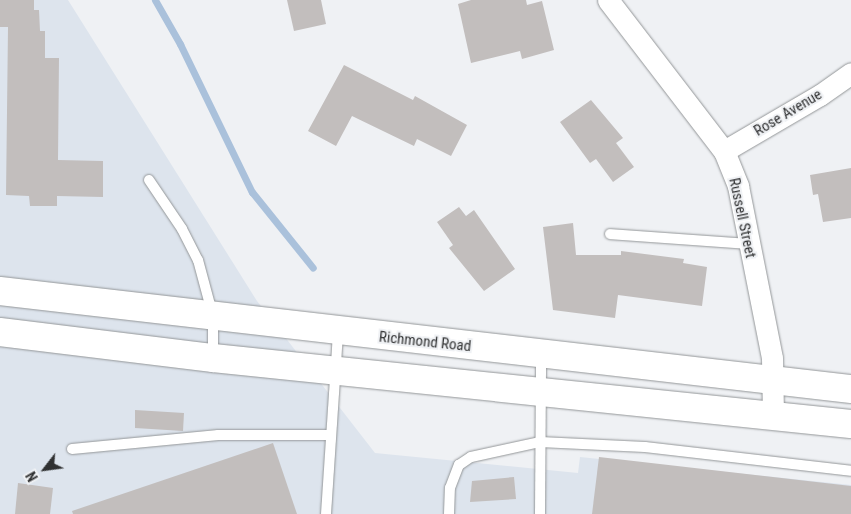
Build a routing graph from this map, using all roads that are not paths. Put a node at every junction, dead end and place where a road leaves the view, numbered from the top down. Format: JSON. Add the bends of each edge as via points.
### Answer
{"nodes":[{"id":1,"x":608,"y":0,"type":"edge"},
{"id":2,"x":851,"y":73,"type":"edge"},
{"id":3,"x":724,"y":152,"type":"junction"},
{"id":4,"x":149,"y":180,"type":"dead end"},
{"id":5,"x":610,"y":234,"type":"dead end"},
{"id":6,"x":748,"y":244,"type":"junction"},
{"id":7,"x":0,"y":291,"type":"edge"},
{"id":8,"x":213,"y":316,"type":"junction"},
{"id":9,"x":0,"y":332,"type":"edge"},
{"id":10,"x":338,"y":332,"type":"junction"},
{"id":11,"x":541,"y":354,"type":"junction"},
{"id":12,"x":213,"y":358,"type":"junction"},
{"id":13,"x":334,"y":368,"type":"junction"},
{"id":14,"x":774,"y":380,"type":"junction"},
{"id":15,"x":851,"y":389,"type":"edge"},
{"id":16,"x":540,"y":392,"type":"junction"},
{"id":17,"x":773,"y":414,"type":"junction"},
{"id":18,"x":851,"y":424,"type":"edge"},
{"id":19,"x":330,"y":435,"type":"junction"},
{"id":20,"x":540,"y":442,"type":"junction"},
{"id":21,"x":72,"y":449,"type":"dead end"},
{"id":22,"x":851,"y":471,"type":"edge"},
{"id":23,"x":326,"y":514,"type":"edge"},
{"id":24,"x":450,"y":514,"type":"edge"},
{"id":25,"x":540,"y":514,"type":"edge"}],
"edges":[{"from":1,"to":3,"type":"street","name":"Russell Street"},
{"from":2,"to":3,"type":"street","name":"Rose Avenue","via":[[820,96]]},
{"from":3,"to":6,"type":"street","name":"Russell Street","via":[[738,186]]},
{"from":4,"to":8,"type":"lane","via":[[182,229],[198,260]]},
{"from":5,"to":6,"type":"lane"},
{"from":6,"to":14,"type":"street","name":"Russell Street"},
{"from":7,"to":8,"type":"highway","name":"Richmond Road"},
{"from":8,"to":10,"type":"highway","name":"Richmond Road"},
{"from":8,"to":12,"type":"lane"},
{"from":9,"to":12,"type":"highway"},
{"from":10,"to":11,"type":"highway","name":"Richmond Road"},
{"from":10,"to":13,"type":"lane"},
{"from":11,"to":14,"type":"highway","name":"Richmond Road"},
{"from":11,"to":16,"type":"lane"},
{"from":12,"to":13,"type":"highway"},
{"from":13,"to":16,"type":"highway"},
{"from":13,"to":19,"type":"lane"},
{"from":14,"to":15,"type":"highway","name":"Richmond Road"},
{"from":14,"to":17,"type":"street","name":"Russell Street"},
{"from":16,"to":17,"type":"highway"},
{"from":16,"to":20,"type":"lane"},
{"from":17,"to":18,"type":"highway"},
{"from":19,"to":21,"type":"lane","via":[[218,435]]},
{"from":19,"to":23,"type":"lane"},
{"from":20,"to":22,"type":"lane","via":[[644,448]]},
{"from":20,"to":24,"type":"lane","via":[[470,457],[459,465],[450,488]]},
{"from":20,"to":25,"type":"lane"}]}
